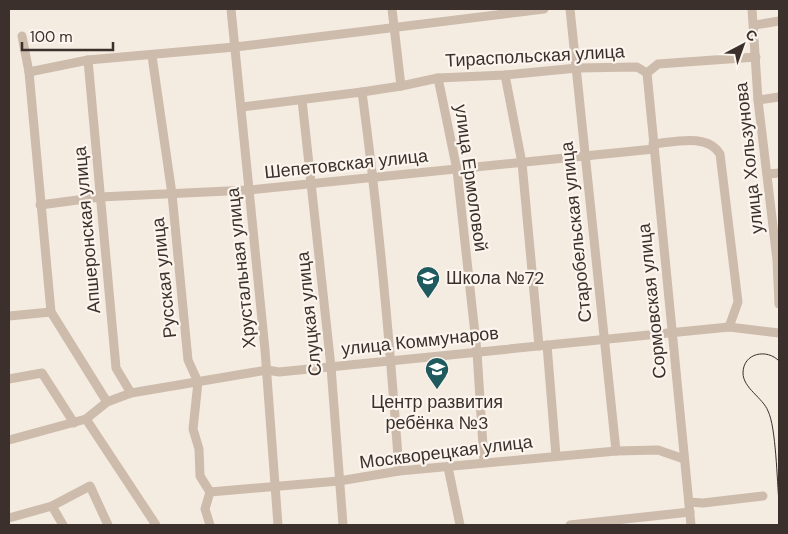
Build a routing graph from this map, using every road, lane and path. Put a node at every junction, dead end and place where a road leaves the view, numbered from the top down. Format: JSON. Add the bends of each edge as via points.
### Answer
{"nodes":[{"id":1,"x":231,"y":9,"type":"edge"},
{"id":2,"x":392,"y":9,"type":"edge"},
{"id":3,"x":544,"y":9,"type":"edge"},
{"id":4,"x":570,"y":9,"type":"edge"},
{"id":5,"x":752,"y":9,"type":"edge"},
{"id":6,"x":779,"y":21,"type":"edge"},
{"id":7,"x":754,"y":25,"type":"junction"},
{"id":8,"x":395,"y":28,"type":"junction"},
{"id":9,"x":22,"y":36,"type":"dead end"},
{"id":10,"x":235,"y":47,"type":"junction"},
{"id":11,"x":152,"y":56,"type":"junction"},
{"id":12,"x":756,"y":56,"type":"junction"},
{"id":13,"x":88,"y":60,"type":"junction"},
{"id":14,"x":577,"y":68,"type":"junction"},
{"id":15,"x":29,"y":72,"type":"junction"},
{"id":16,"x":647,"y":73,"type":"junction"},
{"id":17,"x":505,"y":75,"type":"junction"},
{"id":18,"x":438,"y":78,"type":"junction"},
{"id":19,"x":401,"y":86,"type":"junction"},
{"id":20,"x":362,"y":92,"type":"junction"},
{"id":21,"x":779,"y":97,"type":"edge"},
{"id":22,"x":302,"y":100,"type":"junction"},
{"id":23,"x":758,"y":100,"type":"junction"},
{"id":24,"x":242,"y":107,"type":"junction"},
{"id":25,"x":653,"y":146,"type":"junction"},
{"id":26,"x":584,"y":157,"type":"junction"},
{"id":27,"x":522,"y":163,"type":"junction"},
{"id":28,"x":457,"y":170,"type":"junction"},
{"id":29,"x":779,"y":172,"type":"edge"},
{"id":30,"x":767,"y":174,"type":"junction"},
{"id":31,"x":373,"y":176,"type":"junction"},
{"id":32,"x":312,"y":184,"type":"junction"},
{"id":33,"x":249,"y":190,"type":"junction"},
{"id":34,"x":172,"y":194,"type":"junction"},
{"id":35,"x":100,"y":196,"type":"junction"},
{"id":36,"x":40,"y":205,"type":"junction"},
{"id":37,"x":778,"y":260,"type":"edge"},
{"id":38,"x":779,"y":304,"type":"edge"},
{"id":39,"x":51,"y":312,"type":"junction"},
{"id":40,"x":9,"y":316,"type":"edge"},
{"id":41,"x":729,"y":328,"type":"junction"},
{"id":42,"x":671,"y":333,"type":"junction"},
{"id":43,"x":779,"y":333,"type":"edge"},
{"id":44,"x":603,"y":340,"type":"junction"},
{"id":45,"x":544,"y":345,"type":"junction"},
{"id":46,"x":477,"y":352,"type":"junction"},
{"id":47,"x":392,"y":361,"type":"junction"},
{"id":48,"x":331,"y":367,"type":"junction"},
{"id":49,"x":267,"y":370,"type":"junction"},
{"id":50,"x":9,"y":379,"type":"edge"},
{"id":51,"x":198,"y":382,"type":"junction"},
{"id":52,"x":131,"y":393,"type":"junction"},
{"id":53,"x":107,"y":402,"type":"junction"},
{"id":54,"x":86,"y":419,"type":"junction"},
{"id":55,"x":74,"y":423,"type":"junction"},
{"id":56,"x":9,"y":440,"type":"edge"},
{"id":57,"x":616,"y":452,"type":"junction"},
{"id":58,"x":556,"y":456,"type":"junction"},
{"id":59,"x":684,"y":459,"type":"junction"},
{"id":60,"x":484,"y":462,"type":"junction"},
{"id":61,"x":448,"y":467,"type":"junction"},
{"id":62,"x":399,"y":471,"type":"junction"},
{"id":63,"x":340,"y":481,"type":"junction"},
{"id":64,"x":276,"y":487,"type":"junction"},
{"id":65,"x":210,"y":492,"type":"junction"},
{"id":66,"x":762,"y":496,"type":"dead end"},
{"id":67,"x":52,"y":506,"type":"junction"},
{"id":68,"x":689,"y":507,"type":"junction"},
{"id":69,"x":9,"y":518,"type":"edge"},
{"id":70,"x":63,"y":525,"type":"edge"},
{"id":71,"x":108,"y":525,"type":"edge"},
{"id":72,"x":156,"y":525,"type":"edge"},
{"id":73,"x":210,"y":525,"type":"edge"},
{"id":74,"x":278,"y":525,"type":"edge"},
{"id":75,"x":343,"y":525,"type":"edge"},
{"id":76,"x":460,"y":525,"type":"edge"},
{"id":77,"x":570,"y":525,"type":"edge"},
{"id":78,"x":691,"y":525,"type":"edge"}],
"edges":[{"from":1,"to":10,"type":"street","name":"Хрустальная улица"},
{"from":2,"to":8,"type":"street"},
{"from":3,"to":8,"type":"street"},
{"from":4,"to":14,"type":"street","name":"Старобельская улица"},
{"from":5,"to":7,"type":"street","name":"улица Хользунова"},
{"from":6,"to":7,"type":"street"},
{"from":7,"to":12,"type":"street","name":"улица Хользунова"},
{"from":8,"to":10,"type":"street"},
{"from":8,"to":19,"type":"street"},
{"from":9,"to":15,"type":"street"},
{"from":10,"to":11,"type":"street"},
{"from":10,"to":24,"type":"street","name":"Хрустальная улица"},
{"from":11,"to":13,"type":"street"},
{"from":11,"to":34,"type":"street","name":"Русская улица"},
{"from":12,"to":16,"type":"street","name":"Тираспольская улица","via":[[658,64]]},
{"from":12,"to":23,"type":"street","name":"улица Хользунова"},
{"from":13,"to":15,"type":"street"},
{"from":13,"to":35,"type":"street","name":"Апшеронская улица"},
{"from":14,"to":16,"type":"street","name":"Тираспольская улица","via":[[637,67]]},
{"from":14,"to":17,"type":"street","name":"Тираспольская улица"},
{"from":14,"to":26,"type":"street","name":"Старобельская улица"},
{"from":15,"to":36,"type":"street"},
{"from":16,"to":25,"type":"street","name":"Сормовская улица"},
{"from":17,"to":18,"type":"street","name":"Тираспольская улица"},
{"from":17,"to":27,"type":"street"},
{"from":18,"to":19,"type":"street","name":"Тираспольская улица"},
{"from":18,"to":28,"type":"street","name":"улица Ермоловой"},
{"from":19,"to":20,"type":"street"},
{"from":20,"to":22,"type":"street"},
{"from":20,"to":31,"type":"street"},
{"from":21,"to":23,"type":"street"},
{"from":22,"to":24,"type":"street"},
{"from":22,"to":32,"type":"street","name":"Слуцкая улица"},
{"from":23,"to":30,"type":"street","name":"улица Хользунова"},
{"from":24,"to":33,"type":"street","name":"Хрустальная улица"},
{"from":25,"to":26,"type":"street","name":"Шепетовская улица"},
{"from":25,"to":41,"type":"street","name":"Шепетовская улица","via":[[699,140],[715,146],[720,154],[738,302]]},
{"from":25,"to":42,"type":"street","name":"Сормовская улица"},
{"from":26,"to":27,"type":"street","name":"Шепетовская улица"},
{"from":26,"to":44,"type":"street","name":"Старобельская улица"},
{"from":27,"to":28,"type":"street","name":"Шепетовская улица"},
{"from":27,"to":45,"type":"street"},
{"from":28,"to":31,"type":"street","name":"Шепетовская улица"},
{"from":28,"to":46,"type":"street","name":"улица Ермоловой"},
{"from":29,"to":30,"type":"street"},
{"from":30,"to":37,"type":"street","name":"улица Хользунова"},
{"from":31,"to":32,"type":"street","name":"Шепетовская улица"},
{"from":31,"to":47,"type":"street"},
{"from":32,"to":33,"type":"street","name":"Шепетовская улица"},
{"from":32,"to":48,"type":"street","name":"Слуцкая улица"},
{"from":33,"to":34,"type":"street","name":"Шепетовская улица"},
{"from":33,"to":49,"type":"street","name":"Хрустальная улица"},
{"from":34,"to":35,"type":"street","name":"Шепетовская улица"},
{"from":34,"to":51,"type":"street","name":"Русская улица","via":[[188,360]]},
{"from":35,"to":36,"type":"street","name":"Шепетовская улица"},
{"from":35,"to":52,"type":"street","name":"Апшеронская улица","via":[[116,368]]},
{"from":36,"to":39,"type":"street"},
{"from":37,"to":38,"type":"street","name":"улица Хользунова"},
{"from":39,"to":40,"type":"street"},
{"from":39,"to":53,"type":"street"},
{"from":41,"to":42,"type":"street","name":"улица Коммунаров"},
{"from":41,"to":43,"type":"street","name":"улица Коммунаров"},
{"from":42,"to":44,"type":"street","name":"улица Коммунаров"},
{"from":42,"to":59,"type":"street","name":"Сормовская улица"},
{"from":44,"to":45,"type":"street","name":"улица Коммунаров"},
{"from":44,"to":57,"type":"street","name":"Старобельская улица"},
{"from":45,"to":46,"type":"street","name":"улица Коммунаров"},
{"from":45,"to":58,"type":"street"},
{"from":46,"to":47,"type":"street","name":"улица Коммунаров"},
{"from":46,"to":60,"type":"street","name":"улица Ермоловой"},
{"from":47,"to":48,"type":"street","name":"улица Коммунаров"},
{"from":47,"to":62,"type":"street"},
{"from":48,"to":49,"type":"street","name":"улица Коммунаров","via":[[279,372]]},
{"from":48,"to":63,"type":"street","name":"Слуцкая улица"},
{"from":49,"to":51,"type":"street","name":"улица Коммунаров"},
{"from":49,"to":64,"type":"street","name":"Хрустальная улица"},
{"from":50,"to":55,"type":"street","via":[[42,373]]},
{"from":51,"to":52,"type":"street","name":"улица Коммунаров"},
{"from":51,"to":65,"type":"street","name":"Русская улица","via":[[193,429],[200,476]]},
{"from":52,"to":53,"type":"street","name":"улица Коммунаров"},
{"from":53,"to":54,"type":"street","name":"улица Коммунаров"},
{"from":54,"to":55,"type":"street","name":"улица Коммунаров"},
{"from":54,"to":72,"type":"street"},
{"from":55,"to":56,"type":"street","name":"улица Коммунаров"},
{"from":57,"to":58,"type":"street","name":"Москворецкая улица"},
{"from":57,"to":59,"type":"street","name":"Москворецкая улица","via":[[658,450]]},
{"from":58,"to":60,"type":"street","name":"Москворецкая улица"},
{"from":59,"to":68,"type":"street","name":"Сормовская улица"},
{"from":60,"to":61,"type":"street","name":"Москворецкая улица"},
{"from":61,"to":62,"type":"street","name":"Москворецкая улица"},
{"from":61,"to":76,"type":"street"},
{"from":62,"to":63,"type":"street","name":"Москворецкая улица"},
{"from":63,"to":64,"type":"street","name":"Москворецкая улица"},
{"from":63,"to":75,"type":"street","name":"Слуцкая улица"},
{"from":64,"to":65,"type":"street","name":"Москворецкая улица"},
{"from":64,"to":74,"type":"street","name":"Хрустальная улица"},
{"from":65,"to":73,"type":"street","via":[[205,509]]},
{"from":66,"to":68,"type":"street"},
{"from":67,"to":69,"type":"street"},
{"from":67,"to":70,"type":"street"},
{"from":67,"to":71,"type":"street","via":[[90,486]]},
{"from":68,"to":77,"type":"street"},
{"from":68,"to":78,"type":"street","name":"Сормовская улица"}]}
